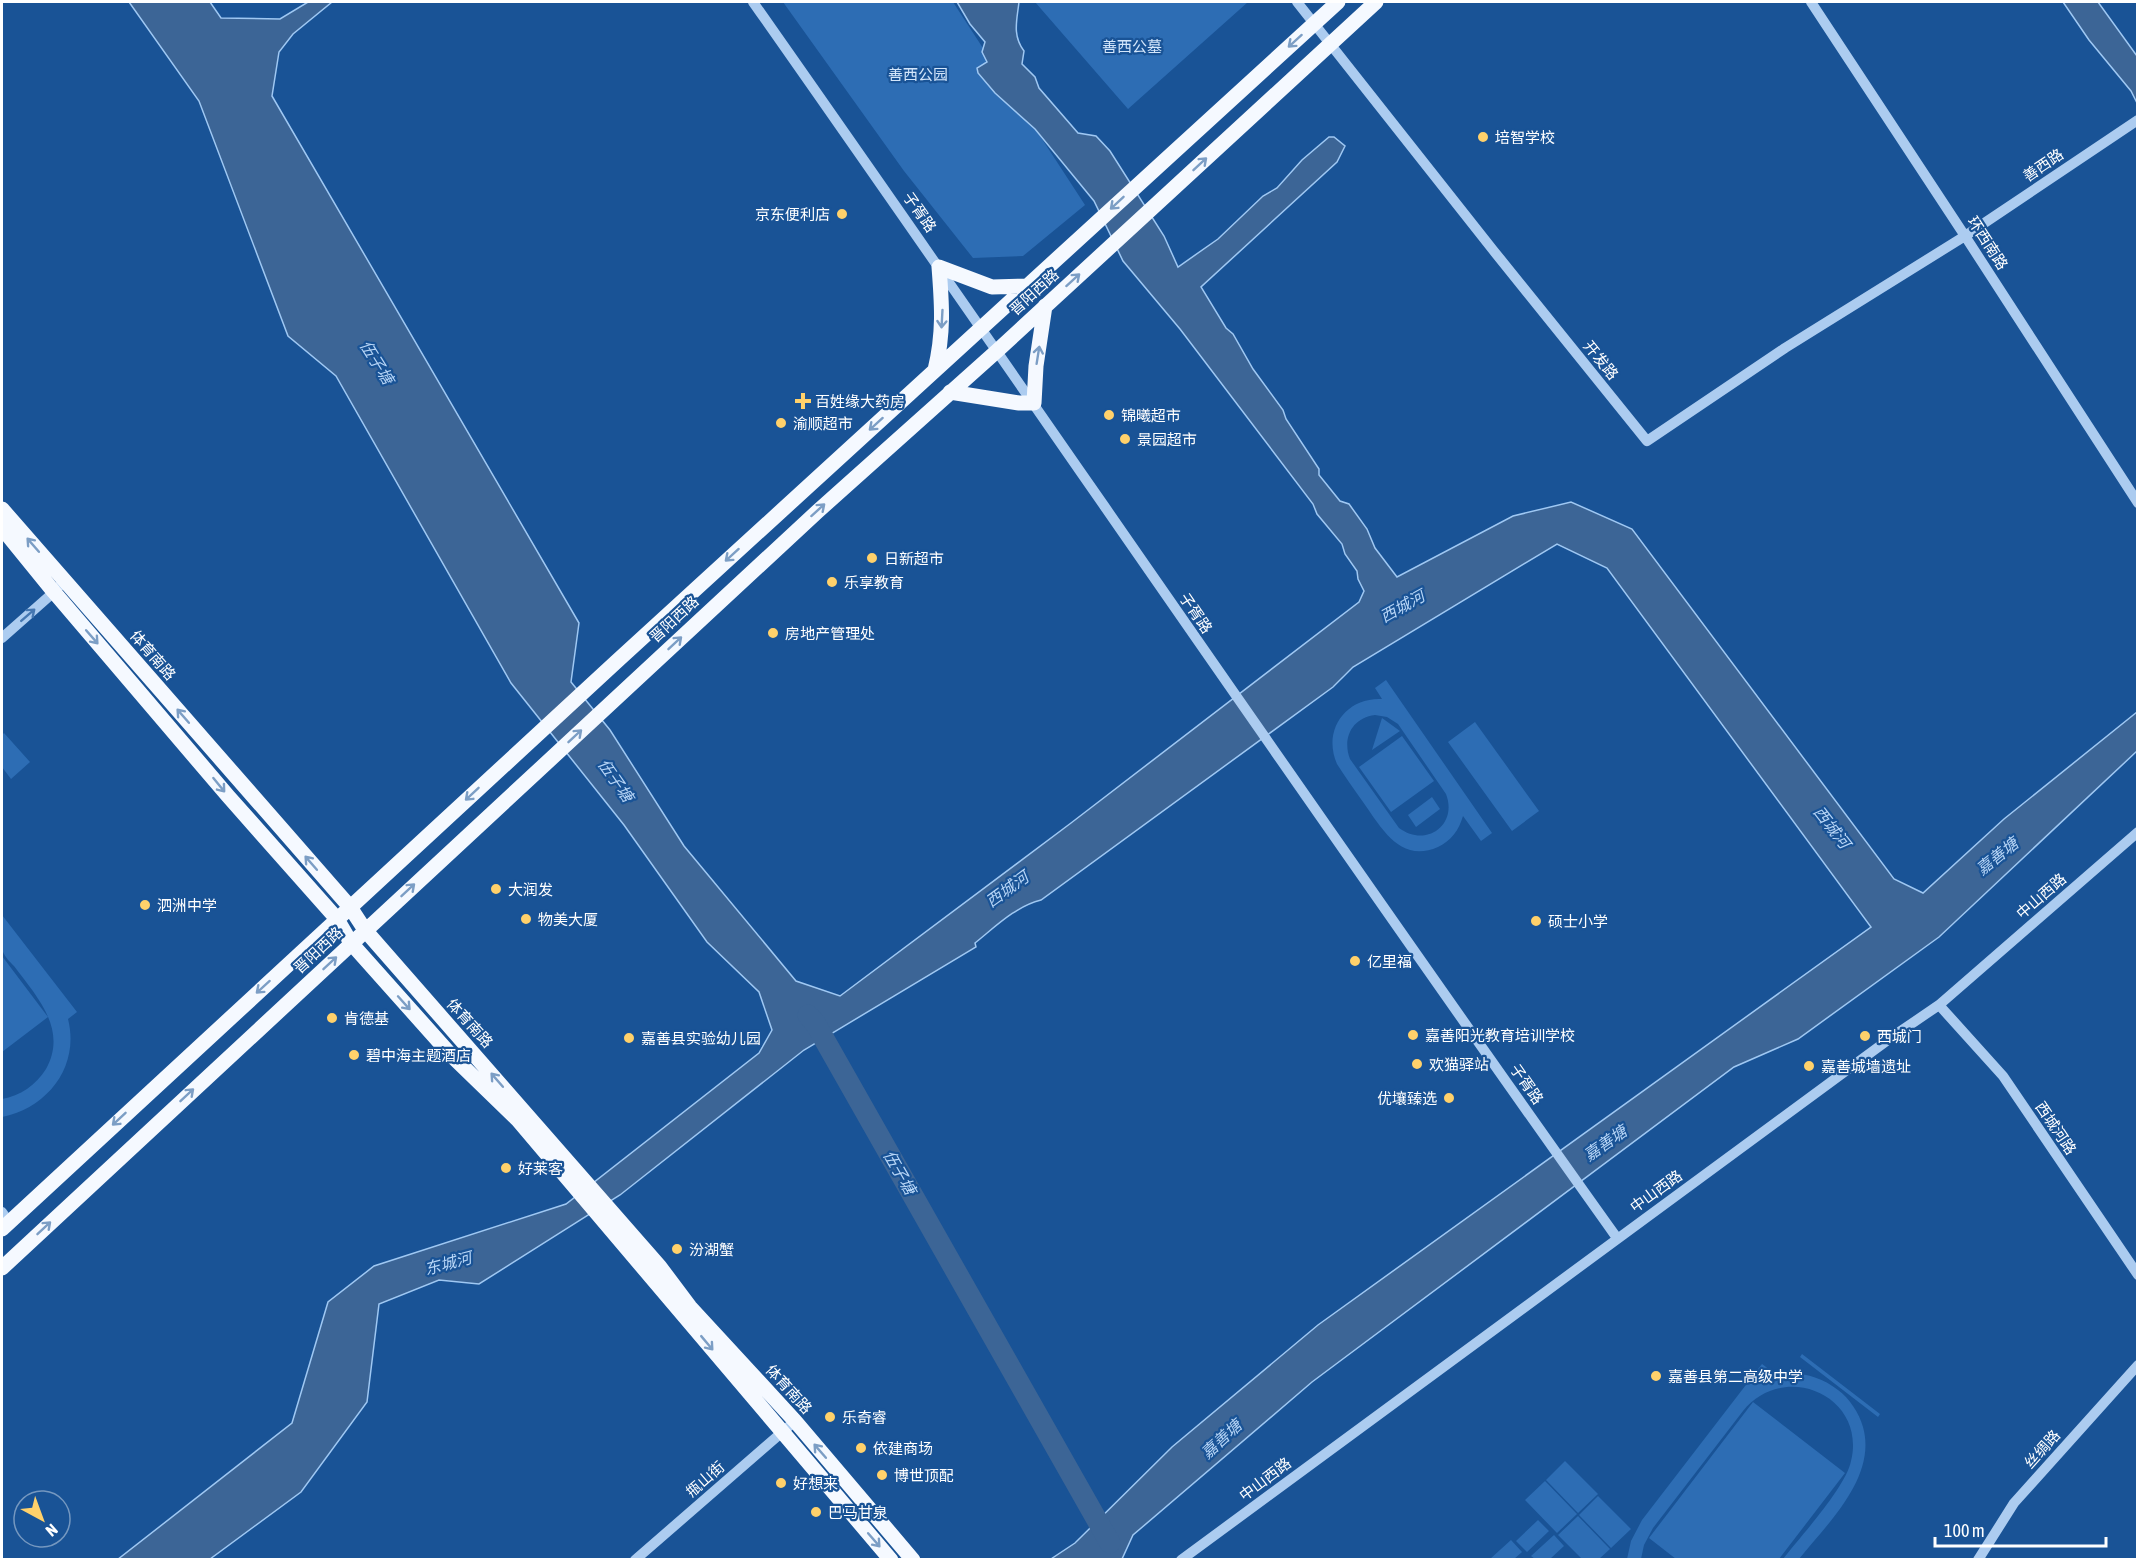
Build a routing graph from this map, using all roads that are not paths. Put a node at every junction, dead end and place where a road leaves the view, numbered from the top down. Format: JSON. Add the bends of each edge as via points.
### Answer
{"nodes":[{"id":1,"x":753,"y":2,"type":"edge"},
{"id":2,"x":1297,"y":2,"type":"edge"},
{"id":3,"x":1338,"y":2,"type":"edge"},
{"id":4,"x":1376,"y":2,"type":"edge"},
{"id":5,"x":1811,"y":2,"type":"edge"},
{"id":6,"x":1315,"y":23,"type":"junction"},
{"id":7,"x":1330,"y":45,"type":"junction"},
{"id":8,"x":2138,"y":120,"type":"edge"},
{"id":9,"x":1965,"y":236,"type":"junction"},
{"id":10,"x":939,"y":267,"type":"junction"},
{"id":11,"x":1027,"y":286,"type":"junction"},
{"id":12,"x":1045,"y":306,"type":"junction"},
{"id":13,"x":982,"y":327,"type":"junction"},
{"id":14,"x":998,"y":350,"type":"junction"},
{"id":15,"x":935,"y":370,"type":"junction"},
{"id":16,"x":950,"y":392,"type":"junction"},
{"id":17,"x":1034,"y":403,"type":"junction"},
{"id":18,"x":2138,"y":503,"type":"edge"},
{"id":19,"x":2,"y":509,"type":"edge"},
{"id":20,"x":2,"y":528,"type":"edge"},
{"id":21,"x":59,"y":587,"type":"junction"},
{"id":22,"x":2,"y":638,"type":"edge"},
{"id":23,"x":2138,"y":832,"type":"edge"},
{"id":24,"x":350,"y":907,"type":"junction"},
{"id":25,"x":337,"y":919,"type":"junction"},
{"id":26,"x":365,"y":930,"type":"junction"},
{"id":27,"x":351,"y":943,"type":"junction"},
{"id":28,"x":1939,"y":1005,"type":"junction"},
{"id":29,"x":559,"y":1160,"type":"junction"},
{"id":30,"x":4,"y":1221,"type":"edge"},
{"id":31,"x":620,"y":1230,"type":"junction"},
{"id":32,"x":1617,"y":1238,"type":"junction"},
{"id":33,"x":2,"y":1268,"type":"edge"},
{"id":34,"x":2138,"y":1275,"type":"edge"},
{"id":35,"x":2138,"y":1365,"type":"edge"},
{"id":36,"x":795,"y":1422,"type":"junction"},
{"id":37,"x":782,"y":1432,"type":"junction"},
{"id":38,"x":634,"y":1560,"type":"edge"},
{"id":39,"x":891,"y":1560,"type":"edge"},
{"id":40,"x":913,"y":1560,"type":"edge"},
{"id":41,"x":1181,"y":1560,"type":"edge"},
{"id":42,"x":1978,"y":1560,"type":"edge"}],
"edges":[{"from":1,"to":10,"type":"street","name":"子胥路"},
{"from":2,"to":6,"type":"street","name":"开发路"},
{"from":3,"to":6,"type":"main road","name":"晋阳西路"},
{"from":4,"to":7,"type":"main road","name":"晋阳西路"},
{"from":5,"to":9,"type":"street","name":"环西南路"},
{"from":6,"to":7,"type":"street","name":"开发路"},
{"from":6,"to":11,"type":"main road","name":"晋阳西路","one_way":true},
{"from":7,"to":9,"type":"street","name":"开发路","via":[[1647,441],[1785,348]]},
{"from":12,"to":7,"type":"main road","name":"晋阳西路","one_way":true},
{"from":8,"to":9,"type":"street","name":"善西路"},
{"from":9,"to":18,"type":"street","name":"环西南路"},
{"from":10,"to":11,"type":"main road","via":[[992,287]]},
{"from":10,"to":13,"type":"street","name":"子胥路"},
{"from":10,"to":15,"type":"main road","one_way":true,"via":[[943,308]]},
{"from":11,"to":13,"type":"main road","name":"晋阳西路"},
{"from":12,"to":14,"type":"main road","name":"晋阳西路"},
{"from":17,"to":12,"type":"main road","one_way":true},
{"from":13,"to":14,"type":"street","name":"子胥路"},
{"from":13,"to":15,"type":"main road","name":"晋阳西路"},
{"from":14,"to":16,"type":"main road","name":"晋阳西路"},
{"from":14,"to":17,"type":"street","name":"子胥路"},
{"from":15,"to":24,"type":"main road","name":"晋阳西路","one_way":true},
{"from":16,"to":17,"type":"main road"},
{"from":26,"to":16,"type":"main road","name":"晋阳西路","one_way":true},
{"from":17,"to":32,"type":"street","name":"子胥路","via":[[1230,690]]},
{"from":21,"to":19,"type":"main road","name":"体育南路","one_way":true},
{"from":20,"to":21,"type":"main road","name":"体育南路"},
{"from":22,"to":21,"type":"street","one_way":true},
{"from":24,"to":21,"type":"main road","name":"体育南路","one_way":true},
{"from":21,"to":25,"type":"main road","name":"体育南路","one_way":true,"via":[[228,796]]},
{"from":23,"to":28,"type":"street","name":"中山西路"},
{"from":24,"to":25,"type":"main road","name":"晋阳西路"},
{"from":24,"to":26,"type":"main road","name":"体育南路"},
{"from":25,"to":27,"type":"main road","name":"体育南路"},
{"from":25,"to":30,"type":"main road","name":"晋阳西路","one_way":true},
{"from":26,"to":27,"type":"main road","name":"晋阳西路"},
{"from":29,"to":26,"type":"main road","name":"体育南路","one_way":true,"via":[[485,1066]]},
{"from":27,"to":29,"type":"main road","name":"体育南路","one_way":true,"via":[[450,1054]]},
{"from":33,"to":27,"type":"main road","name":"晋阳西路","one_way":true},
{"from":28,"to":32,"type":"street","name":"中山西路"},
{"from":28,"to":34,"type":"street","name":"西城河路","via":[[2003,1076]]},
{"from":29,"to":31,"type":"main road","name":"体育南路"},
{"from":31,"to":36,"type":"main road","name":"体育南路","via":[[660,1267],[690,1307]]},
{"from":31,"to":37,"type":"main road","name":"体育南路","one_way":true},
{"from":32,"to":41,"type":"street","name":"中山西路"},
{"from":35,"to":42,"type":"street","name":"丝绸路","via":[[2014,1503]]},
{"from":36,"to":37,"type":"street","name":"甁山街"},
{"from":40,"to":36,"type":"main road","name":"体育南路","one_way":true},
{"from":37,"to":38,"type":"street","name":"甁山街"},
{"from":37,"to":39,"type":"main road","name":"体育南路","one_way":true}]}
